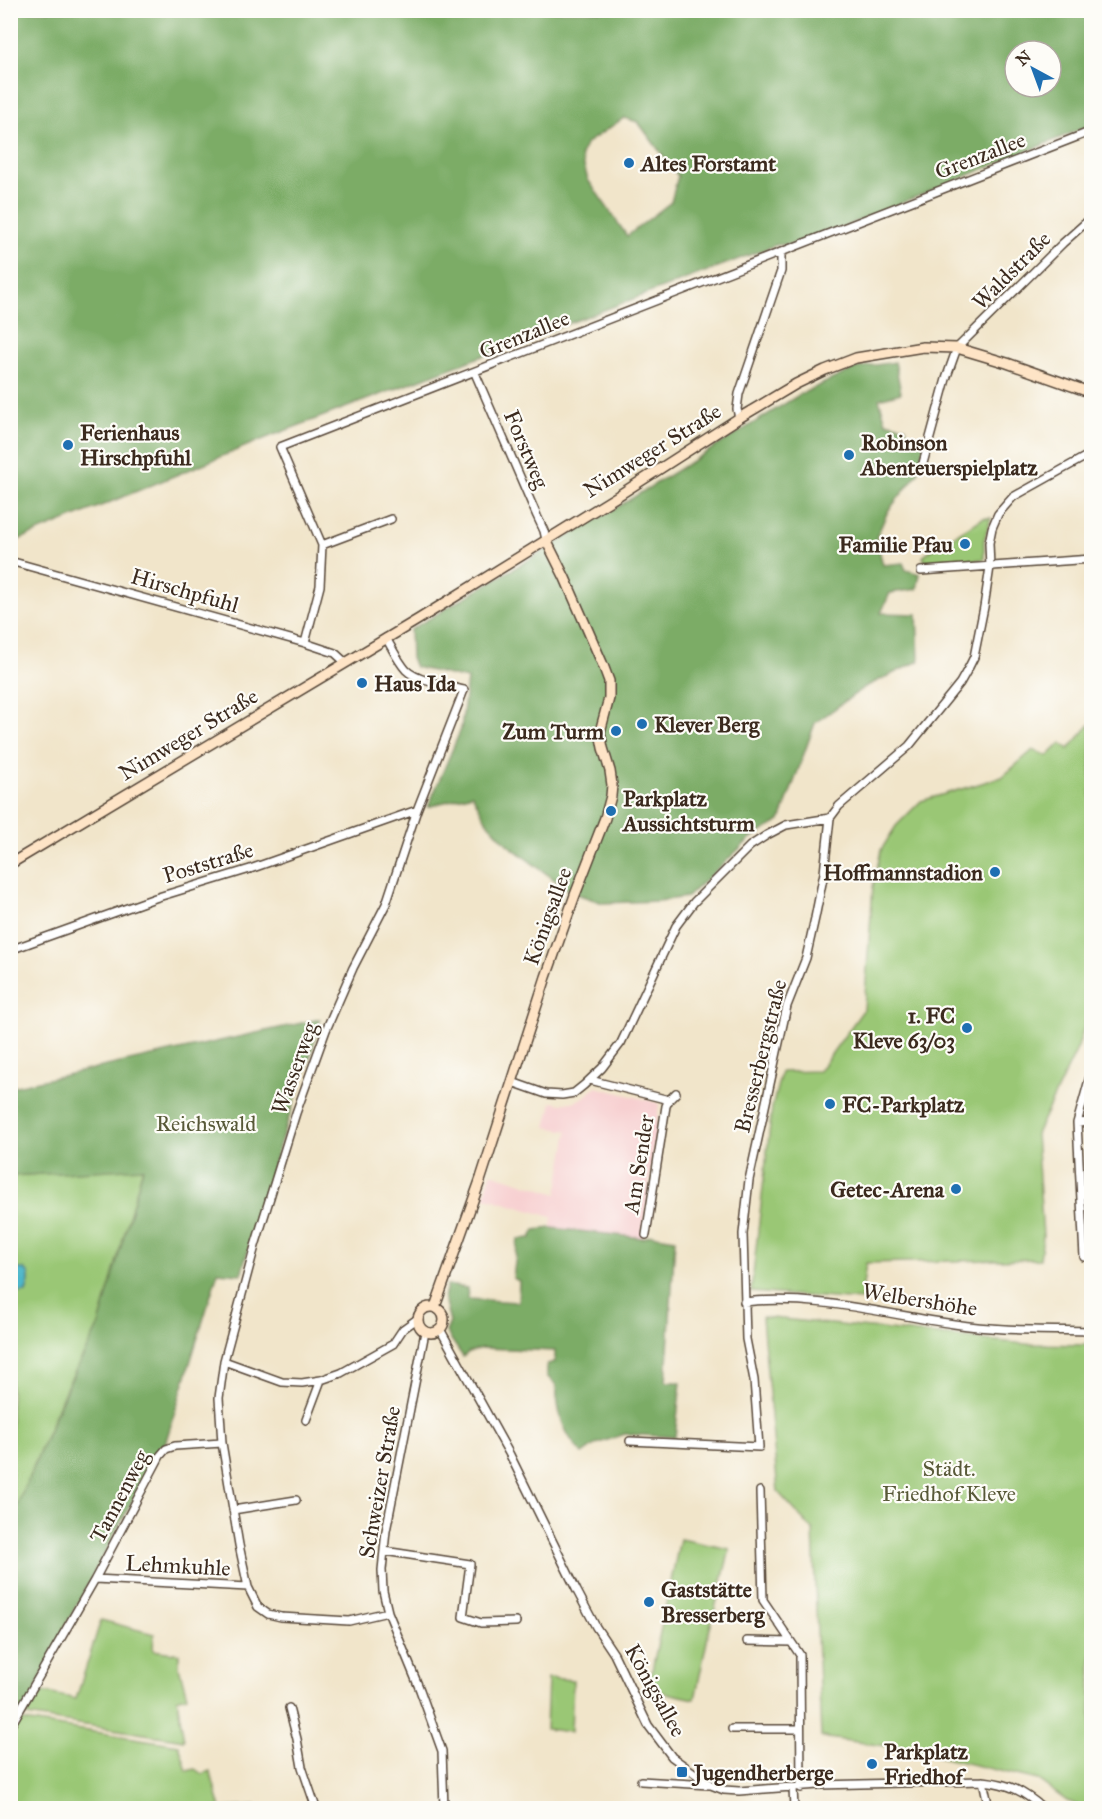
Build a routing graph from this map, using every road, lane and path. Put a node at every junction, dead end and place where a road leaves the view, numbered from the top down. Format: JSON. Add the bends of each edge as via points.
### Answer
{"nodes":[{"id":1,"x":1092,"y":131,"type":"edge"},
{"id":2,"x":1092,"y":217,"type":"edge"},
{"id":3,"x":781,"y":252,"type":"junction"},
{"id":4,"x":957,"y":348,"type":"junction"},
{"id":5,"x":475,"y":373,"type":"junction"},
{"id":6,"x":1092,"y":393,"type":"edge"},
{"id":7,"x":739,"y":418,"type":"junction"},
{"id":8,"x":1092,"y":453,"type":"edge"},
{"id":9,"x":922,"y":467,"type":"dead end"},
{"id":10,"x":392,"y":519,"type":"dead end"},
{"id":11,"x":546,"y":540,"type":"junction"},
{"id":12,"x":322,"y":545,"type":"junction"},
{"id":13,"x":1092,"y":559,"type":"edge"},
{"id":14,"x":10,"y":561,"type":"edge"},
{"id":15,"x":990,"y":567,"type":"junction"},
{"id":16,"x":921,"y":571,"type":"dead end"},
{"id":17,"x":386,"y":638,"type":"junction"},
{"id":18,"x":305,"y":643,"type":"junction"},
{"id":19,"x":346,"y":663,"type":"junction"},
{"id":20,"x":417,"y":810,"type":"junction"},
{"id":21,"x":830,"y":818,"type":"junction"},
{"id":22,"x":10,"y":864,"type":"edge"},
{"id":23,"x":10,"y":950,"type":"edge"},
{"id":24,"x":10,"y":1017,"type":"edge"},
{"id":25,"x":10,"y":1025,"type":"edge"},
{"id":26,"x":1092,"y":1069,"type":"edge"},
{"id":27,"x":590,"y":1080,"type":"junction"},
{"id":28,"x":512,"y":1082,"type":"junction"},
{"id":29,"x":676,"y":1093,"type":"dead end"},
{"id":30,"x":669,"y":1100,"type":"junction"},
{"id":31,"x":1092,"y":1122,"type":"edge"},
{"id":32,"x":1077,"y":1123,"type":"junction"},
{"id":33,"x":1082,"y":1190,"type":"junction"},
{"id":34,"x":1092,"y":1190,"type":"edge"},
{"id":35,"x":646,"y":1234,"type":"dead end"},
{"id":36,"x":1088,"y":1257,"type":"edge"},
{"id":37,"x":744,"y":1302,"type":"junction"},
{"id":38,"x":435,"y":1307,"type":"junction"},
{"id":39,"x":417,"y":1319,"type":"junction"},
{"id":40,"x":440,"y":1329,"type":"junction"},
{"id":41,"x":1092,"y":1331,"type":"edge"},
{"id":42,"x":425,"y":1332,"type":"junction"},
{"id":43,"x":224,"y":1361,"type":"junction"},
{"id":44,"x":321,"y":1380,"type":"junction"},
{"id":45,"x":306,"y":1420,"type":"dead end"},
{"id":46,"x":630,"y":1441,"type":"dead end"},
{"id":47,"x":222,"y":1443,"type":"junction"},
{"id":48,"x":760,"y":1491,"type":"dead end"},
{"id":49,"x":296,"y":1500,"type":"dead end"},
{"id":50,"x":233,"y":1510,"type":"junction"},
{"id":51,"x":384,"y":1551,"type":"junction"},
{"id":52,"x":95,"y":1579,"type":"junction"},
{"id":53,"x":248,"y":1587,"type":"junction"},
{"id":54,"x":387,"y":1612,"type":"junction"},
{"id":55,"x":516,"y":1622,"type":"dead end"},
{"id":56,"x":747,"y":1641,"type":"dead end"},
{"id":57,"x":791,"y":1642,"type":"junction"},
{"id":58,"x":289,"y":1708,"type":"dead end"},
{"id":59,"x":10,"y":1727,"type":"edge"},
{"id":60,"x":732,"y":1728,"type":"dead end"},
{"id":61,"x":800,"y":1729,"type":"junction"},
{"id":62,"x":641,"y":1780,"type":"dead end"},
{"id":63,"x":983,"y":1781,"type":"junction"},
{"id":64,"x":711,"y":1785,"type":"junction"},
{"id":65,"x":797,"y":1788,"type":"junction"},
{"id":66,"x":316,"y":1809,"type":"edge"},
{"id":67,"x":444,"y":1809,"type":"edge"},
{"id":68,"x":794,"y":1809,"type":"edge"},
{"id":69,"x":989,"y":1809,"type":"edge"},
{"id":70,"x":1043,"y":1809,"type":"edge"}],
"edges":[{"from":1,"to":3,"type":"street","name":"Grenzallee"},
{"from":2,"to":4,"type":"street","name":"Waldstraße"},
{"from":3,"to":5,"type":"street","name":"Grenzallee"},
{"from":3,"to":7,"type":"street","via":[[781,271],[739,394]]},
{"from":4,"to":6,"type":"main road","name":"Nimweger Straße"},
{"from":4,"to":7,"type":"main road","name":"Nimweger Straße","via":[[923,347],[856,358],[796,384]]},
{"from":4,"to":9,"type":"street"},
{"from":5,"to":11,"type":"street","name":"Forstweg"},
{"from":5,"to":12,"type":"street","name":"Grenzallee","via":[[280,447]]},
{"from":7,"to":11,"type":"main road","name":"Nimweger Straße"},
{"from":8,"to":15,"type":"street","via":[[1013,497],[1002,508],[992,528]]},
{"from":10,"to":12,"type":"street"},
{"from":11,"to":17,"type":"main road","name":"Nimweger Straße"},
{"from":11,"to":28,"type":"main road","name":"Königsallee","via":[[609,681],[600,732],[612,785],[608,809],[560,936]]},
{"from":12,"to":18,"type":"street","via":[[320,586]]},
{"from":13,"to":15,"type":"street"},
{"from":14,"to":18,"type":"street","name":"Hirschpfuhl"},
{"from":15,"to":16,"type":"street"},
{"from":15,"to":21,"type":"street","via":[[976,650],[960,683],[909,746]]},
{"from":17,"to":19,"type":"main road","name":"Nimweger Straße"},
{"from":17,"to":20,"type":"street","name":"Wasserweg","via":[[411,674],[464,690]]},
{"from":18,"to":19,"type":"street","name":"Hirschpfuhl","via":[[335,652]]},
{"from":19,"to":22,"type":"main road","name":"Nimweger Straße"},
{"from":20,"to":23,"type":"street","name":"Poststraße"},
{"from":20,"to":43,"type":"street","name":"Wasserweg","via":[[386,904],[326,1030],[296,1113]]},
{"from":21,"to":27,"type":"street","via":[[786,825],[767,835],[750,846],[694,902],[676,926],[621,1043]]},
{"from":21,"to":37,"type":"street","name":"Bresserbergstraße","via":[[815,918],[806,958],[787,1006],[749,1180],[742,1234]]},
{"from":24,"to":25,"type":"street"},
{"from":26,"to":32,"type":"street"},
{"from":27,"to":28,"type":"street","via":[[574,1093],[562,1095],[546,1094]]},
{"from":27,"to":30,"type":"street","name":"Am Sender"},
{"from":28,"to":38,"type":"main road","name":"Königsallee"},
{"from":29,"to":30,"type":"street","name":"Am Sender"},
{"from":30,"to":35,"type":"street","name":"Am Sender"},
{"from":31,"to":32,"type":"street"},
{"from":32,"to":33,"type":"street"},
{"from":33,"to":34,"type":"street"},
{"from":33,"to":36,"type":"street"},
{"from":37,"to":41,"type":"street","name":"Welbershöhe","via":[[817,1301],[956,1324]]},
{"from":37,"to":46,"type":"street","name":"Bresserbergstraße","via":[[759,1447]]},
{"from":38,"to":39,"type":"main road","via":[[426,1307]]},
{"from":38,"to":40,"type":"main road","name":"Königsallee","via":[[444,1319]]},
{"from":39,"to":42,"type":"main road"},
{"from":39,"to":44,"type":"street","via":[[403,1329],[393,1344]]},
{"from":40,"to":42,"type":"main road"},
{"from":40,"to":64,"type":"street","name":"Königsallee","via":[[510,1455],[648,1725],[672,1757]]},
{"from":42,"to":51,"type":"street","name":"Schweizer Straße"},
{"from":43,"to":44,"type":"street","via":[[282,1382]]},
{"from":43,"to":47,"type":"street","name":"Wasserweg","via":[[219,1398]]},
{"from":44,"to":45,"type":"street"},
{"from":47,"to":50,"type":"street","name":"Wasserweg"},
{"from":47,"to":52,"type":"street","name":"Tannenweg","via":[[166,1449]]},
{"from":48,"to":57,"type":"street","via":[[763,1600]]},
{"from":49,"to":50,"type":"street"},
{"from":50,"to":53,"type":"street","name":"Wasserweg"},
{"from":51,"to":54,"type":"street","name":"Schweizer Straße"},
{"from":51,"to":55,"type":"street","via":[[470,1564],[463,1617],[481,1623]]},
{"from":52,"to":53,"type":"street","name":"Lehmkuhle"},
{"from":52,"to":59,"type":"street"},
{"from":53,"to":54,"type":"street","name":"Lehmkuhle","via":[[258,1607],[281,1617],[349,1621]]},
{"from":54,"to":67,"type":"street","name":"Schweizer Straße","via":[[442,1751]]},
{"from":56,"to":57,"type":"street"},
{"from":57,"to":61,"type":"street","via":[[800,1655]]},
{"from":58,"to":66,"type":"street"},
{"from":60,"to":61,"type":"street"},
{"from":61,"to":65,"type":"street"},
{"from":62,"to":64,"type":"street"},
{"from":63,"to":65,"type":"street","name":"Königsallee"},
{"from":63,"to":69,"type":"street"},
{"from":63,"to":70,"type":"street","name":"Königsallee","via":[[1020,1790]]},
{"from":64,"to":65,"type":"street","name":"Königsallee","via":[[739,1791]]},
{"from":65,"to":68,"type":"street"}]}
